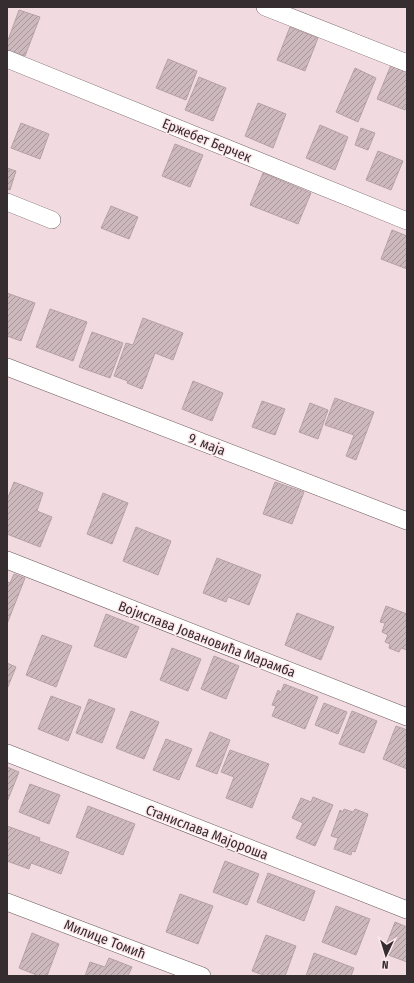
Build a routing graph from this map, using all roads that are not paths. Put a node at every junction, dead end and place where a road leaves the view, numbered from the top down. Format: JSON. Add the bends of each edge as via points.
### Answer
{"nodes":[{"id":1,"x":265,"y":7,"type":"edge"},
{"id":2,"x":7,"y":59,"type":"edge"},
{"id":3,"x":407,"y":63,"type":"edge"},
{"id":4,"x":7,"y":202,"type":"edge"},
{"id":5,"x":52,"y":220,"type":"dead end"},
{"id":6,"x":407,"y":221,"type":"edge"},
{"id":7,"x":7,"y":367,"type":"edge"},
{"id":8,"x":407,"y":521,"type":"edge"},
{"id":9,"x":7,"y":560,"type":"edge"},
{"id":10,"x":407,"y":717,"type":"edge"},
{"id":11,"x":7,"y":754,"type":"edge"},
{"id":12,"x":7,"y":902,"type":"edge"},
{"id":13,"x":407,"y":910,"type":"edge"},
{"id":14,"x":202,"y":976,"type":"edge"}],
"edges":[{"from":1,"to":3,"type":"street"},
{"from":2,"to":6,"type":"street","name":"Ержебет Берчек"},
{"from":4,"to":5,"type":"street"},
{"from":7,"to":8,"type":"street","name":"9. маја"},
{"from":9,"to":10,"type":"street","name":"Војислава Јовановића Марамба"},
{"from":11,"to":13,"type":"street","name":"Станислава Мајороша"},
{"from":12,"to":14,"type":"street","name":"Милице Томић"}]}
